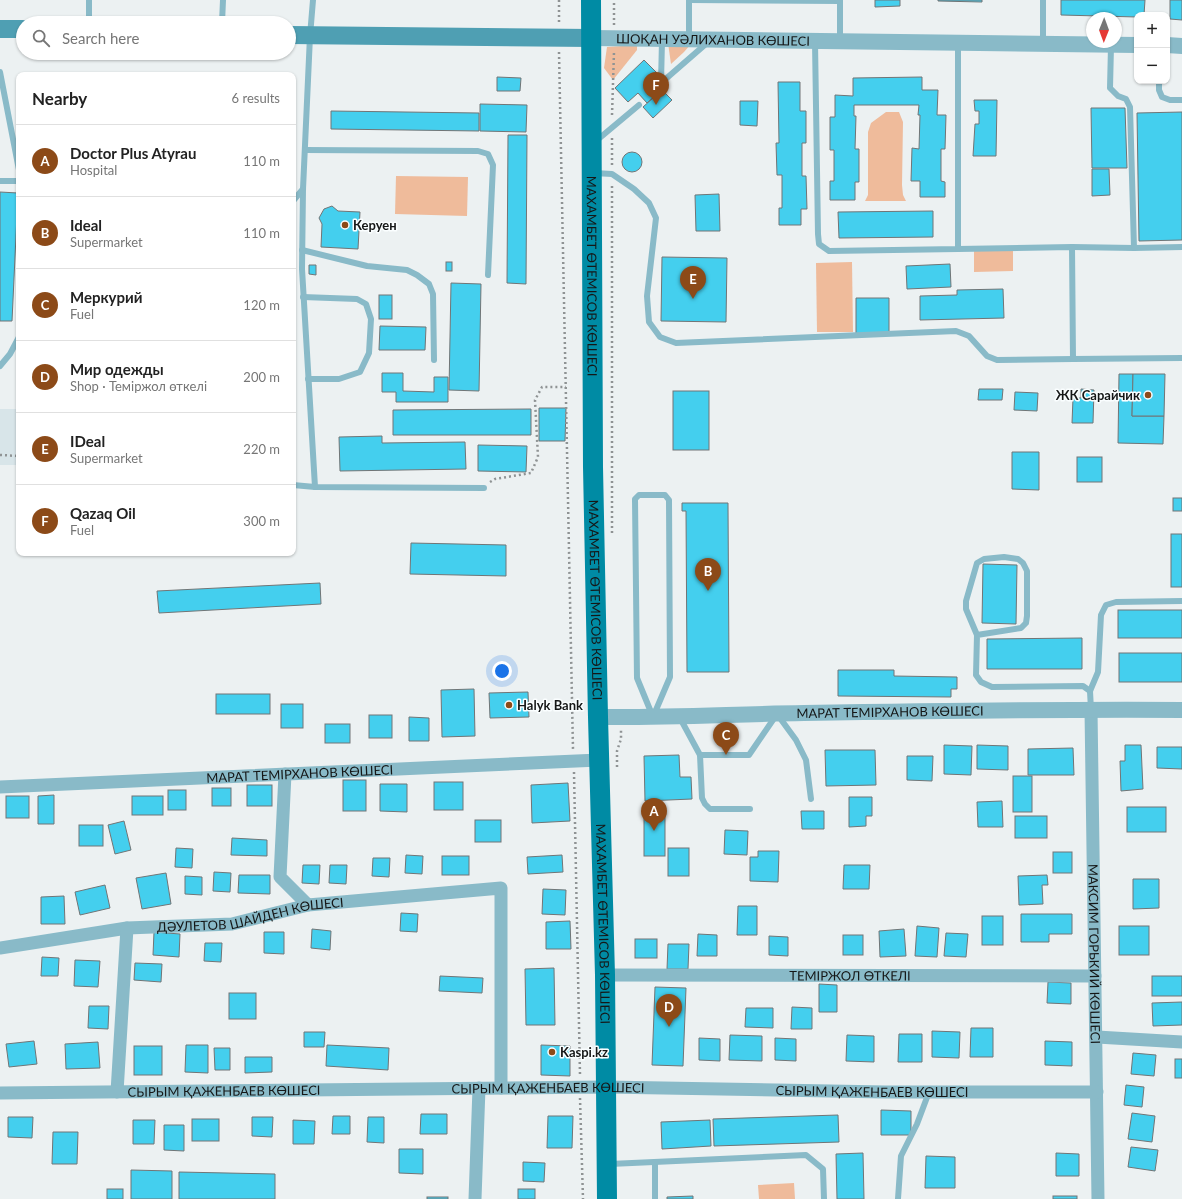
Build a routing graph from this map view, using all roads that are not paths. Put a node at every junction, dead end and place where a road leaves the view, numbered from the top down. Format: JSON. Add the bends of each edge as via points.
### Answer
{"nodes":[{"id":1,"x":90,"y":0,"type":"edge"},
{"id":2,"x":223,"y":0,"type":"edge"},
{"id":3,"x":313,"y":0,"type":"edge"},
{"id":4,"x":591,"y":0,"type":"edge"},
{"id":5,"x":689,"y":0,"type":"edge"},
{"id":6,"x":1043,"y":0,"type":"edge"},
{"id":7,"x":840,"y":1,"type":"edge"},
{"id":8,"x":89,"y":16,"type":"edge"},
{"id":9,"x":222,"y":16,"type":"edge"},
{"id":10,"x":0,"y":29,"type":"edge"},
{"id":11,"x":16,"y":30,"type":"edge"},
{"id":12,"x":296,"y":35,"type":"edge"},
{"id":13,"x":310,"y":36,"type":"junction"},
{"id":14,"x":592,"y":38,"type":"junction"},
{"id":15,"x":662,"y":38,"type":"junction"},
{"id":16,"x":689,"y":39,"type":"junction"},
{"id":17,"x":711,"y":40,"type":"junction"},
{"id":18,"x":815,"y":41,"type":"junction"},
{"id":19,"x":840,"y":41,"type":"junction"},
{"id":20,"x":958,"y":43,"type":"junction"},
{"id":21,"x":1043,"y":44,"type":"junction"},
{"id":22,"x":1086,"y":45,"type":"edge"},
{"id":23,"x":1122,"y":45,"type":"edge"},
{"id":24,"x":1134,"y":45,"type":"edge"},
{"id":25,"x":1170,"y":46,"type":"edge"},
{"id":26,"x":1182,"y":46,"type":"edge"},
{"id":27,"x":1111,"y":48,"type":"edge"},
{"id":28,"x":0,"y":72,"type":"edge"},
{"id":29,"x":1159,"y":84,"type":"edge"},
{"id":30,"x":1182,"y":100,"type":"edge"},
{"id":31,"x":639,"y":104,"type":"dead end"},
{"id":32,"x":592,"y":145,"type":"junction"},
{"id":33,"x":305,"y":150,"type":"junction"},
{"id":34,"x":16,"y":155,"type":"edge"},
{"id":35,"x":592,"y":173,"type":"junction"},
{"id":36,"x":0,"y":181,"type":"edge"},
{"id":37,"x":16,"y":181,"type":"edge"},
{"id":38,"x":303,"y":189,"type":"junction"},
{"id":39,"x":296,"y":197,"type":"edge"},
{"id":40,"x":1182,"y":247,"type":"edge"},
{"id":41,"x":958,"y":248,"type":"junction"},
{"id":42,"x":1072,"y":248,"type":"junction"},
{"id":43,"x":1134,"y":248,"type":"junction"},
{"id":44,"x":302,"y":250,"type":"junction"},
{"id":45,"x":488,"y":275,"type":"dead end"},
{"id":46,"x":303,"y":297,"type":"junction"},
{"id":47,"x":16,"y":343,"type":"edge"},
{"id":48,"x":1182,"y":358,"type":"edge"},
{"id":49,"x":1073,"y":359,"type":"junction"},
{"id":50,"x":434,"y":360,"type":"dead end"},
{"id":51,"x":0,"y":366,"type":"edge"},
{"id":52,"x":308,"y":379,"type":"junction"},
{"id":53,"x":296,"y":485,"type":"edge"},
{"id":54,"x":315,"y":487,"type":"junction"},
{"id":55,"x":484,"y":488,"type":"road end"},
{"id":56,"x":1182,"y":601,"type":"edge"},
{"id":57,"x":977,"y":636,"type":"junction"},
{"id":58,"x":1090,"y":691,"type":"junction"},
{"id":59,"x":1090,"y":710,"type":"junction"},
{"id":60,"x":1182,"y":710,"type":"edge"},
{"id":61,"x":777,"y":714,"type":"junction"},
{"id":62,"x":679,"y":716,"type":"junction"},
{"id":63,"x":598,"y":717,"type":"junction"},
{"id":64,"x":653,"y":717,"type":"junction"},
{"id":65,"x":700,"y":755,"type":"junction"},
{"id":66,"x":608,"y":764,"type":"junction"},
{"id":67,"x":285,"y":774,"type":"junction"},
{"id":68,"x":0,"y":787,"type":"edge"},
{"id":69,"x":811,"y":798,"type":"dead end"},
{"id":70,"x":750,"y":809,"type":"dead end"},
{"id":71,"x":308,"y":905,"type":"junction"},
{"id":72,"x":127,"y":928,"type":"junction"},
{"id":73,"x":0,"y":948,"type":"edge"},
{"id":74,"x":606,"y":974,"type":"junction"},
{"id":75,"x":1095,"y":976,"type":"junction"},
{"id":76,"x":1096,"y":1037,"type":"junction"},
{"id":77,"x":1182,"y":1042,"type":"edge"},
{"id":78,"x":606,"y":1087,"type":"junction"},
{"id":79,"x":479,"y":1088,"type":"junction"},
{"id":80,"x":501,"y":1088,"type":"junction"},
{"id":81,"x":117,"y":1092,"type":"junction"},
{"id":82,"x":929,"y":1092,"type":"junction"},
{"id":83,"x":1097,"y":1092,"type":"junction"},
{"id":84,"x":0,"y":1093,"type":"edge"},
{"id":85,"x":655,"y":1162,"type":"junction"},
{"id":86,"x":607,"y":1165,"type":"junction"},
{"id":87,"x":475,"y":1199,"type":"edge"},
{"id":88,"x":607,"y":1199,"type":"edge"},
{"id":89,"x":655,"y":1199,"type":"edge"},
{"id":90,"x":824,"y":1199,"type":"edge"},
{"id":91,"x":898,"y":1199,"type":"edge"},
{"id":92,"x":1098,"y":1199,"type":"edge"}],
"edges":[{"from":1,"to":8,"type":"lane"},
{"from":2,"to":9,"type":"lane"},
{"from":3,"to":13,"type":"lane"},
{"from":4,"to":14,"type":"main road","name":"МАХАМБЕТ ӨТЕМІСОВ КӨШЕСІ"},
{"from":5,"to":7,"type":"lane"},
{"from":5,"to":16,"type":"lane"},
{"from":6,"to":21,"type":"lane"},
{"from":7,"to":19,"type":"lane"},
{"from":10,"to":11,"type":"main road"},
{"from":12,"to":13,"type":"main road","name":"ШОҚАН УӘЛИХАНОВ КӨШЕСІ"},
{"from":13,"to":14,"type":"main road","name":"ШОҚАН УӘЛИХАНОВ КӨШЕСІ"},
{"from":13,"to":33,"type":"lane"},
{"from":14,"to":15,"type":"street","name":"ШОҚАН УӘЛИХАНОВ КӨШЕСІ"},
{"from":14,"to":32,"type":"main road","name":"МАХАМБЕТ ӨТЕМІСОВ КӨШЕСІ"},
{"from":15,"to":16,"type":"street","name":"ШОҚАН УӘЛИХАНОВ КӨШЕСІ"},
{"from":15,"to":17,"type":"lane","via":[[661,83]]},
{"from":16,"to":17,"type":"street","name":"ШОҚАН УӘЛИХАНОВ КӨШЕСІ"},
{"from":17,"to":18,"type":"street","name":"ШОҚАН УӘЛИХАНОВ КӨШЕСІ"},
{"from":18,"to":19,"type":"street","name":"ШОҚАН УӘЛИХАНОВ КӨШЕСІ"},
{"from":18,"to":41,"type":"lane","via":[[819,244],[828,251]]},
{"from":19,"to":20,"type":"street","name":"ШОҚАН УӘЛИХАНОВ КӨШЕСІ"},
{"from":20,"to":21,"type":"street","name":"ШОҚАН УӘЛИХАНОВ КӨШЕСІ"},
{"from":20,"to":41,"type":"lane"},
{"from":21,"to":22,"type":"street","name":"ШОҚАН УӘЛИХАНОВ КӨШЕСІ"},
{"from":23,"to":24,"type":"street","name":"ШОҚАН УӘЛИХАНОВ КӨШЕСІ"},
{"from":25,"to":26,"type":"street"},
{"from":27,"to":43,"type":"lane","via":[[1110,88],[1118,96],[1126,99],[1130,107]]},
{"from":28,"to":34,"type":"lane"},
{"from":29,"to":30,"type":"lane","via":[[1162,97]]},
{"from":31,"to":32,"type":"lane"},
{"from":32,"to":35,"type":"main road","name":"МАХАМБЕТ ӨТЕМІСОВ КӨШЕСІ"},
{"from":33,"to":38,"type":"lane"},
{"from":33,"to":45,"type":"lane","via":[[478,151],[488,154],[493,165]]},
{"from":35,"to":49,"type":"lane","via":[[612,174],[649,203],[656,218],[647,296],[649,322],[660,336],[676,343],[956,331],[969,336],[987,356],[997,360]]},
{"from":35,"to":63,"type":"main road","name":"МАХАМБЕТ ӨТЕМІСОВ КӨШЕСІ","via":[[593,459]]},
{"from":36,"to":37,"type":"lane"},
{"from":38,"to":39,"type":"lane"},
{"from":38,"to":44,"type":"lane"},
{"from":40,"to":43,"type":"lane"},
{"from":41,"to":42,"type":"lane"},
{"from":42,"to":43,"type":"lane"},
{"from":42,"to":49,"type":"lane"},
{"from":44,"to":46,"type":"lane"},
{"from":44,"to":50,"type":"lane","via":[[366,266],[407,270],[429,284],[433,294]]},
{"from":46,"to":52,"type":"lane"},
{"from":46,"to":52,"type":"lane","via":[[357,298],[366,304],[371,319],[369,353],[360,372],[338,379]]},
{"from":47,"to":51,"type":"lane"},
{"from":48,"to":49,"type":"lane"},
{"from":52,"to":54,"type":"lane"},
{"from":53,"to":54,"type":"lane"},
{"from":54,"to":55,"type":"lane"},
{"from":56,"to":58,"type":"lane","via":[[1116,602],[1106,605],[1101,616],[1098,672]]},
{"from":57,"to":57,"type":"lane","via":[[1021,628],[1026,623],[1027,571],[1018,559],[984,558],[977,563],[966,601],[966,609]]},
{"from":57,"to":58,"type":"lane","via":[[976,675],[981,682],[992,686],[1083,686]]},
{"from":58,"to":59,"type":"lane"},
{"from":59,"to":60,"type":"street","name":"МАРАТ ТЕМІРХАНОВ КӨШЕСІ"},
{"from":59,"to":61,"type":"street","name":"МАРАТ ТЕМІРХАНОВ КӨШЕСІ"},
{"from":59,"to":75,"type":"street","name":"МАКСИМ ГОРЬКИЙ КӨШЕСІ"},
{"from":61,"to":62,"type":"street","name":"МАРАТ ТЕМІРХАНОВ КӨШЕСІ"},
{"from":61,"to":65,"type":"lane","via":[[750,755]]},
{"from":61,"to":69,"type":"lane","via":[[796,740],[806,760]]},
{"from":62,"to":64,"type":"street","name":"МАРАТ ТЕМІРХАНОВ КӨШЕСІ"},
{"from":62,"to":65,"type":"lane"},
{"from":63,"to":64,"type":"street","name":"МАРАТ ТЕМІРХАНОВ КӨШЕСІ"},
{"from":63,"to":66,"type":"main road","name":"МАХАМБЕТ ӨТЕМІСОВ КӨШЕСІ"},
{"from":64,"to":64,"type":"lane","via":[[670,678],[669,500],[665,495],[639,495],[635,499],[637,678]]},
{"from":65,"to":70,"type":"lane","via":[[702,798],[705,804],[710,809]]},
{"from":66,"to":67,"type":"street","name":"МАРАТ ТЕМІРХАНОВ КӨШЕСІ","via":[[574,761]]},
{"from":66,"to":74,"type":"main road","name":"МАХАМБЕТ ӨТЕМІСОВ КӨШЕСІ"},
{"from":67,"to":68,"type":"street","name":"МАРАТ ТЕМІРХАНОВ КӨШЕСІ"},
{"from":67,"to":71,"type":"street","via":[[280,877]]},
{"from":71,"to":72,"type":"street","name":"ДӘУЛЕТОВ ШАЙДЕН КӨШЕСІ","via":[[232,924]]},
{"from":71,"to":80,"type":"street","name":"ДӘУЛЕТОВ ШАЙДЕН КӨШЕСІ","via":[[501,888]]},
{"from":72,"to":73,"type":"street","name":"ДӘУЛЕТОВ ШАЙДЕН КӨШЕСІ"},
{"from":72,"to":81,"type":"street"},
{"from":74,"to":75,"type":"street","name":"ТЕМІРЖОЛ ӨТКЕЛІ"},
{"from":74,"to":78,"type":"main road","name":"МАХАМБЕТ ӨТЕМІСОВ КӨШЕСІ"},
{"from":75,"to":76,"type":"street","name":"МАКСИМ ГОРЬКИЙ КӨШЕСІ"},
{"from":76,"to":77,"type":"street"},
{"from":76,"to":83,"type":"street","name":"МАКСИМ ГОРЬКИЙ КӨШЕСІ"},
{"from":78,"to":80,"type":"street","name":"СЫРЫМ ҚАЖЕНБАЕВ КӨШЕСІ"},
{"from":78,"to":82,"type":"street","name":"СЫРЫМ ҚАЖЕНБАЕВ КӨШЕСІ"},
{"from":78,"to":86,"type":"main road","name":"МАХАМБЕТ ӨТЕМІСОВ КӨШЕСІ"},
{"from":79,"to":80,"type":"street","name":"СЫРЫМ ҚАЖЕНБАЕВ КӨШЕСІ"},
{"from":79,"to":81,"type":"street","name":"СЫРЫМ ҚАЖЕНБАЕВ КӨШЕСІ"},
{"from":79,"to":87,"type":"street"},
{"from":81,"to":84,"type":"street","name":"СЫРЫМ ҚАЖЕНБАЕВ КӨШЕСІ"},
{"from":82,"to":83,"type":"street","name":"СЫРЫМ ҚАЖЕНБАЕВ КӨШЕСІ"},
{"from":82,"to":91,"type":"lane","via":[[901,1156]]},
{"from":83,"to":92,"type":"street","name":"МАКСИМ ГОРЬКИЙ КӨШЕСІ"},
{"from":85,"to":86,"type":"lane"},
{"from":85,"to":89,"type":"lane"},
{"from":85,"to":90,"type":"lane","via":[[806,1155],[823,1169]]},
{"from":86,"to":88,"type":"main road","name":"МАХАМБЕТ ӨТЕМІСОВ КӨШЕСІ"}]}
